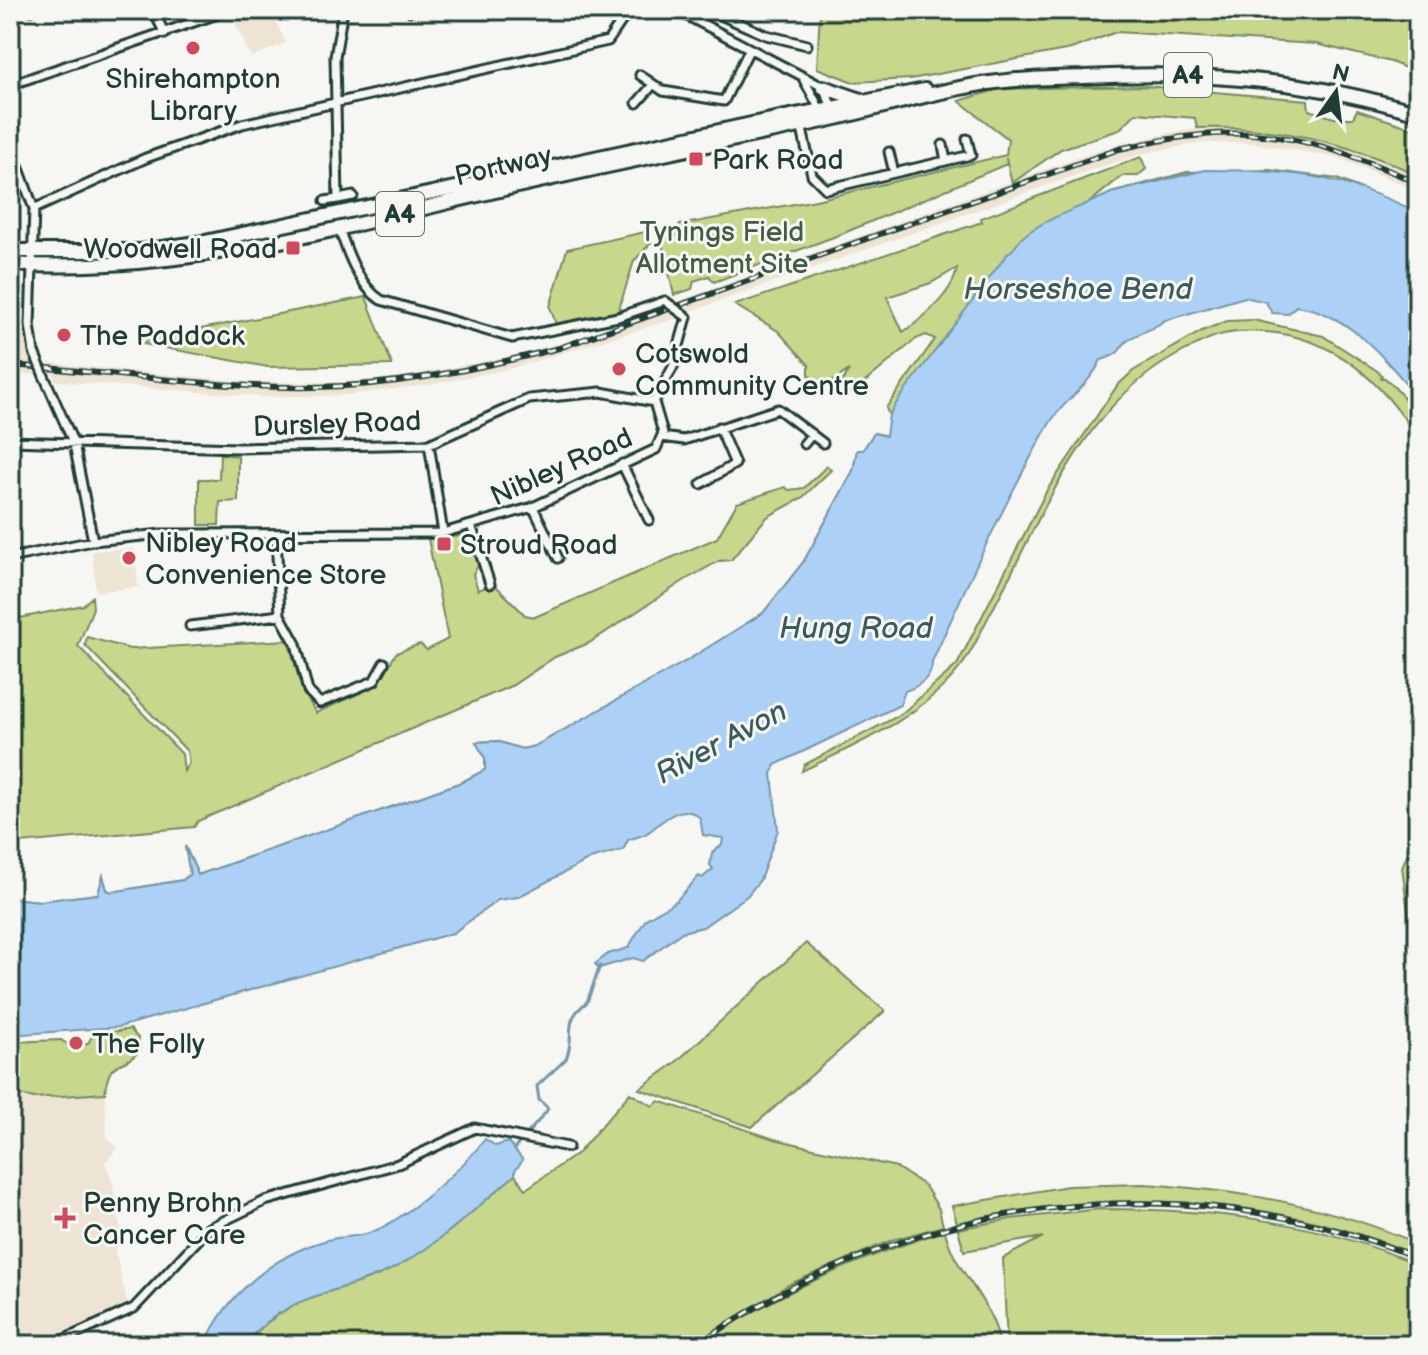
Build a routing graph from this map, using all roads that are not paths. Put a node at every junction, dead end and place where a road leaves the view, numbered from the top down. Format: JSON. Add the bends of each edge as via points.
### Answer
{"nodes":[{"id":1,"x":153,"y":10,"type":"edge"},
{"id":2,"x":229,"y":10,"type":"edge"},
{"id":3,"x":343,"y":10,"type":"edge"},
{"id":4,"x":629,"y":10,"type":"edge"},
{"id":5,"x":676,"y":10,"type":"edge"},
{"id":6,"x":709,"y":10,"type":"edge"},
{"id":7,"x":165,"y":34,"type":"junction"},
{"id":8,"x":807,"y":45,"type":"dead end"},
{"id":9,"x":749,"y":50,"type":"junction"},
{"id":10,"x":640,"y":75,"type":"dead end"},
{"id":11,"x":804,"y":80,"type":"junction"},
{"id":12,"x":10,"y":85,"type":"edge"},
{"id":13,"x":652,"y":86,"type":"junction"},
{"id":14,"x":823,"y":87,"type":"junction"},
{"id":15,"x":955,"y":88,"type":"junction"},
{"id":16,"x":334,"y":101,"type":"junction"},
{"id":17,"x":866,"y":101,"type":"junction"},
{"id":18,"x":637,"y":103,"type":"dead end"},
{"id":19,"x":1418,"y":113,"type":"edge"},
{"id":20,"x":829,"y":114,"type":"junction"},
{"id":21,"x":801,"y":120,"type":"junction"},
{"id":22,"x":967,"y":139,"type":"dead end"},
{"id":23,"x":10,"y":144,"type":"edge"},
{"id":24,"x":943,"y":145,"type":"dead end"},
{"id":25,"x":889,"y":152,"type":"dead end"},
{"id":26,"x":946,"y":161,"type":"junction"},
{"id":27,"x":894,"y":173,"type":"junction"},
{"id":28,"x":353,"y":196,"type":"dead end"},
{"id":29,"x":338,"y":199,"type":"junction"},
{"id":30,"x":325,"y":201,"type":"dead end"},
{"id":31,"x":34,"y":209,"type":"junction"},
{"id":32,"x":339,"y":228,"type":"junction"},
{"id":33,"x":10,"y":251,"type":"edge"},
{"id":34,"x":32,"y":260,"type":"junction"},
{"id":35,"x":10,"y":264,"type":"edge"},
{"id":36,"x":654,"y":402,"type":"junction"},
{"id":37,"x":719,"y":427,"type":"junction"},
{"id":38,"x":812,"y":434,"type":"junction"},
{"id":39,"x":662,"y":437,"type":"junction"},
{"id":40,"x":10,"y":441,"type":"edge"},
{"id":41,"x":823,"y":443,"type":"dead end"},
{"id":42,"x":74,"y":444,"type":"junction"},
{"id":43,"x":429,"y":444,"type":"junction"},
{"id":44,"x":804,"y":444,"type":"dead end"},
{"id":45,"x":622,"y":464,"type":"junction"},
{"id":46,"x":701,"y":484,"type":"dead end"},
{"id":47,"x":533,"y":507,"type":"junction"},
{"id":48,"x":649,"y":520,"type":"dead end"},
{"id":49,"x":472,"y":528,"type":"junction"},
{"id":50,"x":443,"y":533,"type":"junction"},
{"id":51,"x":276,"y":535,"type":"junction"},
{"id":52,"x":93,"y":541,"type":"junction"},
{"id":53,"x":10,"y":558,"type":"edge"},
{"id":54,"x":558,"y":558,"type":"dead end"},
{"id":55,"x":490,"y":584,"type":"dead end"},
{"id":56,"x":280,"y":615,"type":"junction"},
{"id":57,"x":190,"y":626,"type":"dead end"},
{"id":58,"x":384,"y":663,"type":"dead end"},
{"id":59,"x":568,"y":1147,"type":"dead end"},
{"id":60,"x":52,"y":1345,"type":"edge"}],
"edges":[{"from":1,"to":7,"type":"street"},
{"from":2,"to":7,"type":"street"},
{"from":3,"to":16,"type":"street"},
{"from":4,"to":16,"type":"street","via":[[612,38],[601,44]]},
{"from":5,"to":9,"type":"street"},
{"from":6,"to":8,"type":"street","via":[[766,35]]},
{"from":7,"to":12,"type":"street"},
{"from":9,"to":11,"type":"street"},
{"from":9,"to":13,"type":"street","via":[[724,101],[678,96]]},
{"from":10,"to":13,"type":"street"},
{"from":11,"to":14,"type":"street"},
{"from":11,"to":20,"type":"street"},
{"from":13,"to":18,"type":"street"},
{"from":14,"to":17,"type":"highway"},
{"from":14,"to":20,"type":"street"},
{"from":15,"to":17,"type":"highway","name":"Portway","number":"A4"},
{"from":15,"to":19,"type":"highway","name":"Portway","number":"A4","via":[[1044,78],[1227,76],[1298,83]]},
{"from":15,"to":20,"type":"highway","name":"Portway","number":"A4"},
{"from":16,"to":29,"type":"street"},
{"from":16,"to":31,"type":"street","via":[[242,124],[146,158]]},
{"from":17,"to":20,"type":"highway","name":"Portway","number":"A4"},
{"from":20,"to":21,"type":"highway","name":"Portway","number":"A4"},
{"from":21,"to":27,"type":"street","via":[[812,175],[821,187]]},
{"from":21,"to":32,"type":"highway","name":"Portway","number":"A4"},
{"from":21,"to":34,"type":"highway","name":"Portway","number":"A4","via":[[205,242]]},
{"from":22,"to":26,"type":"street","via":[[971,155]]},
{"from":23,"to":31,"type":"street"},
{"from":24,"to":26,"type":"street"},
{"from":25,"to":27,"type":"street"},
{"from":26,"to":27,"type":"street"},
{"from":28,"to":29,"type":"street"},
{"from":29,"to":30,"type":"street"},
{"from":31,"to":34,"type":"street"},
{"from":32,"to":34,"type":"highway","name":"Portway","number":"A4","via":[[123,265]]},
{"from":32,"to":36,"type":"street","name":"Nibley Road","bridge":true,"via":[[375,297],[512,338],[618,317],[665,301],[687,317],[673,367]]},
{"from":33,"to":34,"type":"highway","name":"Portway","number":"A4"},
{"from":34,"to":35,"type":"highway","name":"Portway","number":"A4"},
{"from":34,"to":42,"type":"street","bridge":true,"via":[[34,352]]},
{"from":36,"to":39,"type":"street","name":"Nibley Road"},
{"from":36,"to":43,"type":"street","name":"Dursley Road","via":[[601,392],[529,399]]},
{"from":37,"to":38,"type":"street","via":[[778,409]]},
{"from":37,"to":39,"type":"street","via":[[684,440]]},
{"from":37,"to":46,"type":"street","via":[[735,464]]},
{"from":38,"to":41,"type":"street"},
{"from":38,"to":44,"type":"street"},
{"from":39,"to":45,"type":"street","name":"Nibley Road","via":[[656,449]]},
{"from":40,"to":42,"type":"street","name":"Dursley Road"},
{"from":42,"to":43,"type":"street","name":"Dursley Road"},
{"from":42,"to":52,"type":"street"},
{"from":43,"to":50,"type":"street"},
{"from":45,"to":47,"type":"street","name":"Nibley Road"},
{"from":45,"to":48,"type":"street"},
{"from":47,"to":49,"type":"street","name":"Nibley Road"},
{"from":47,"to":54,"type":"street"},
{"from":49,"to":50,"type":"street","name":"Nibley Road"},
{"from":49,"to":55,"type":"street"},
{"from":50,"to":51,"type":"street","name":"Nibley Road"},
{"from":51,"to":52,"type":"street","name":"Nibley Road","via":[[162,534]]},
{"from":51,"to":56,"type":"street"},
{"from":52,"to":53,"type":"street","name":"Nibley Road"},
{"from":56,"to":57,"type":"street"},
{"from":56,"to":58,"type":"street","via":[[296,644],[308,691],[320,703],[374,681]]},
{"from":59,"to":60,"type":"street","via":[[475,1128],[398,1164],[243,1210],[197,1239],[134,1308]]}]}
